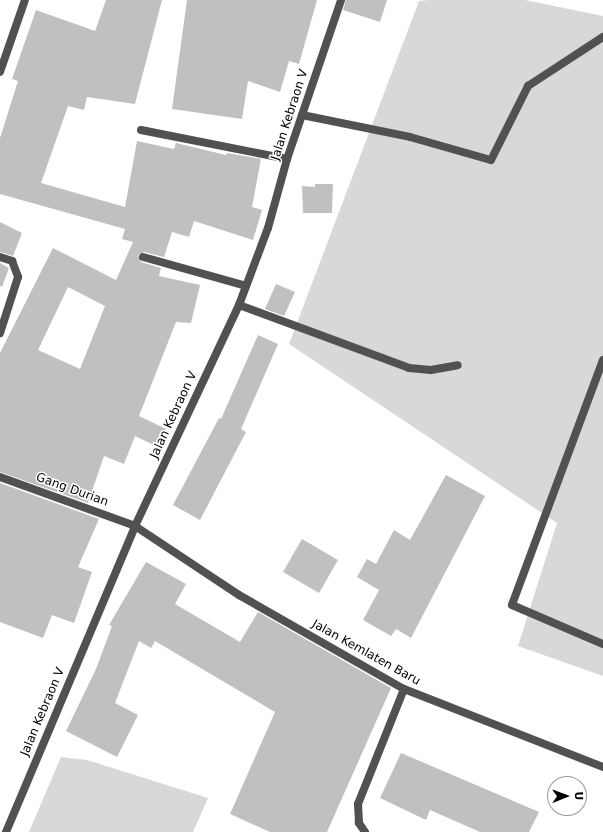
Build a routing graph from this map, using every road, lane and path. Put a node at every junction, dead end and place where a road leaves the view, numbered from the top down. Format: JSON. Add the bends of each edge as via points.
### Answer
{"nodes":[{"id":1,"x":25,"y":0,"type":"edge"},
{"id":2,"x":341,"y":0,"type":"edge"},
{"id":3,"x":603,"y":37,"type":"edge"},
{"id":4,"x":0,"y":72,"type":"edge"},
{"id":5,"x":302,"y":115,"type":"junction"},
{"id":6,"x":141,"y":130,"type":"dead end"},
{"id":7,"x":288,"y":158,"type":"junction"},
{"id":8,"x":143,"y":256,"type":"dead end"},
{"id":9,"x":0,"y":257,"type":"edge"},
{"id":10,"x":246,"y":286,"type":"junction"},
{"id":11,"x":239,"y":305,"type":"junction"},
{"id":12,"x":0,"y":333,"type":"edge"},
{"id":13,"x":603,"y":360,"type":"edge"},
{"id":14,"x":458,"y":365,"type":"dead end"},
{"id":15,"x":0,"y":477,"type":"edge"},
{"id":16,"x":135,"y":526,"type":"junction"},
{"id":17,"x":603,"y":644,"type":"edge"},
{"id":18,"x":404,"y":689,"type":"junction"},
{"id":19,"x":603,"y":767,"type":"edge"},
{"id":20,"x":6,"y":832,"type":"edge"},
{"id":21,"x":365,"y":832,"type":"edge"}],
"edges":[{"from":1,"to":4,"type":"street"},
{"from":2,"to":5,"type":"street","name":"Jalan Kebraon V"},
{"from":3,"to":5,"type":"street","via":[[528,86],[491,160],[410,137]]},
{"from":5,"to":7,"type":"street","name":"Jalan Kebraon V"},
{"from":6,"to":7,"type":"street"},
{"from":7,"to":10,"type":"street","name":"Jalan Kebraon V","via":[[268,228]]},
{"from":8,"to":10,"type":"street"},
{"from":9,"to":12,"type":"street","via":[[12,261],[18,277]]},
{"from":10,"to":11,"type":"street","name":"Jalan Kebraon V"},
{"from":11,"to":14,"type":"street","via":[[410,368],[432,370]]},
{"from":11,"to":16,"type":"street","name":"Jalan Kebraon V"},
{"from":13,"to":17,"type":"street","via":[[512,605]]},
{"from":15,"to":16,"type":"street","name":"Gang Durian"},
{"from":16,"to":18,"type":"street","name":"Jalan Kemlaten Baru","via":[[239,595]]},
{"from":16,"to":20,"type":"street","name":"Jalan Kebraon V"},
{"from":18,"to":19,"type":"street","name":"Jalan Kemlaten Baru"},
{"from":18,"to":21,"type":"street","via":[[358,804],[359,823]]}]}
